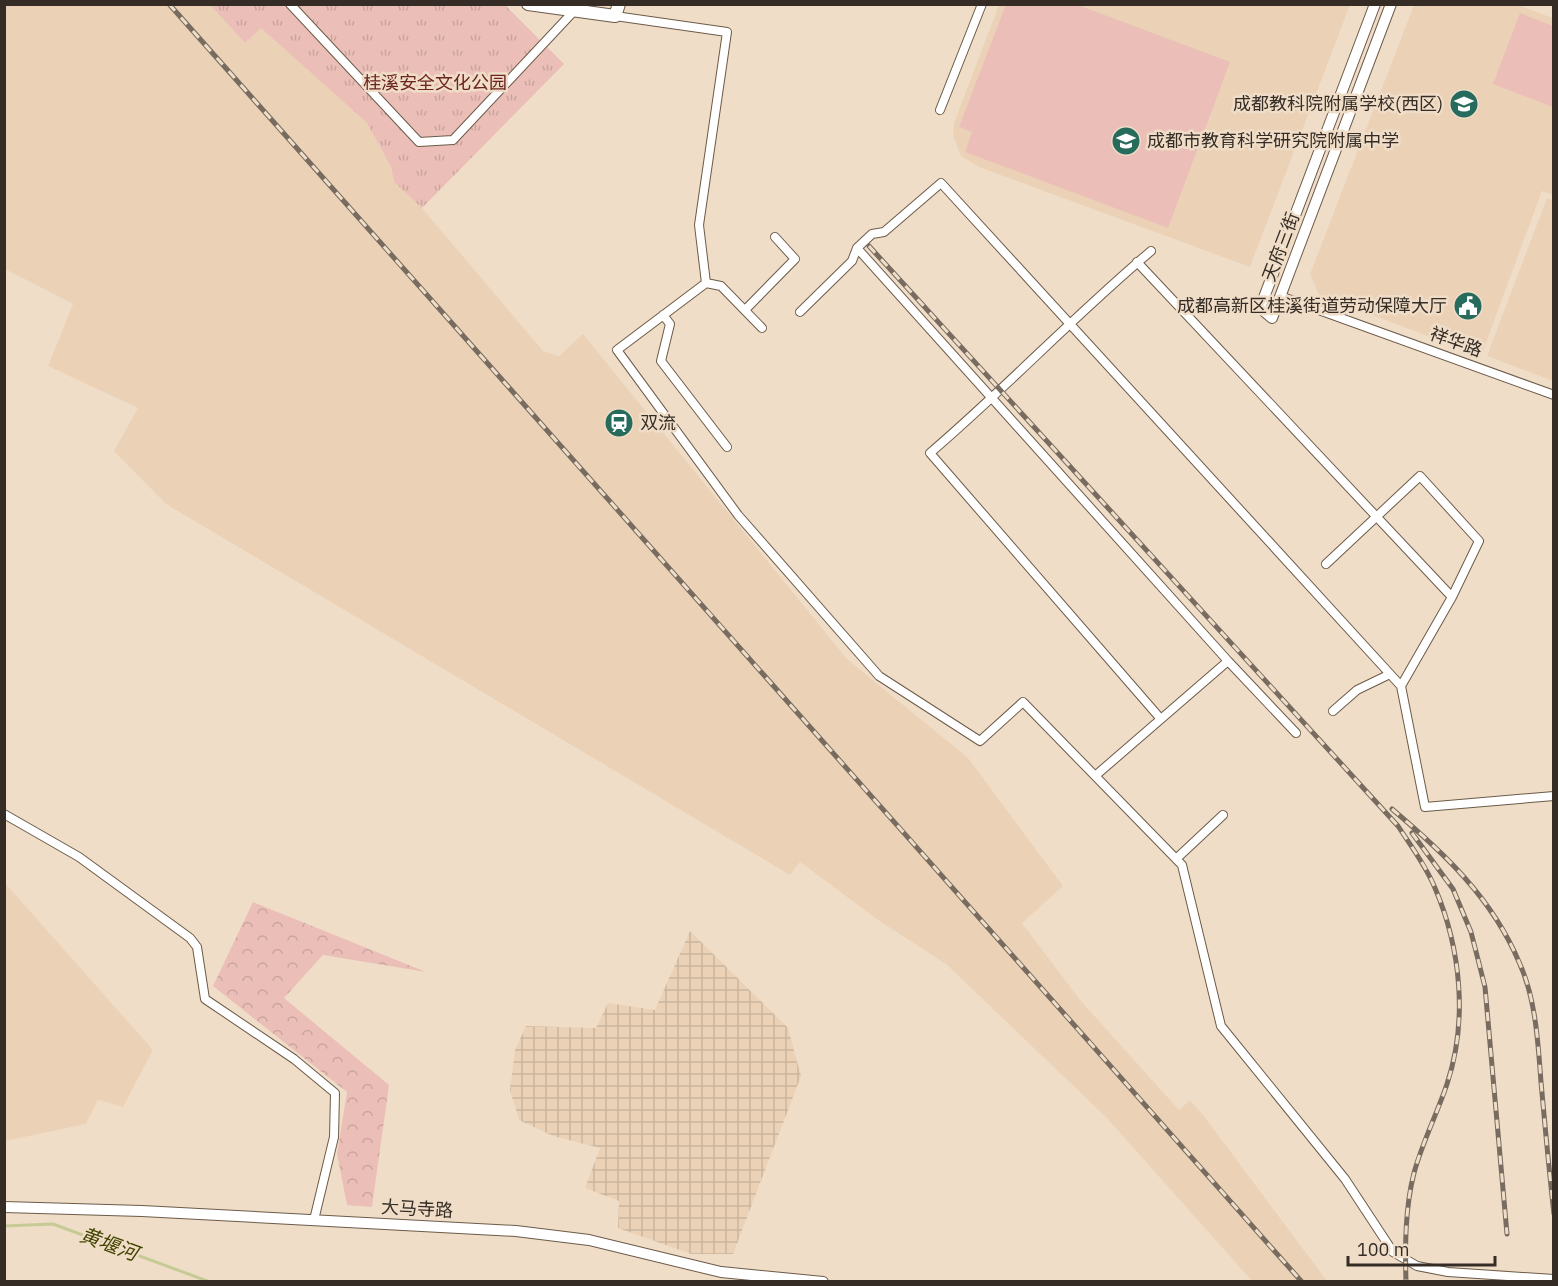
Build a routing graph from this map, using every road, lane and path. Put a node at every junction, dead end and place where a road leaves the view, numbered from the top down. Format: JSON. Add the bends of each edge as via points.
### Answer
{"nodes":[{"id":1,"x":290,"y":4,"type":"edge"},
{"id":2,"x":528,"y":4,"type":"edge"},
{"id":3,"x":982,"y":4,"type":"edge"},
{"id":4,"x":1375,"y":4,"type":"edge"},
{"id":5,"x":1391,"y":4,"type":"edge"},
{"id":6,"x":573,"y":7,"type":"edge"},
{"id":7,"x":617,"y":10,"type":"edge"},
{"id":8,"x":940,"y":110,"type":"dead end"},
{"id":9,"x":775,"y":237,"type":"dead end"},
{"id":10,"x":858,"y":248,"type":"junction"},
{"id":11,"x":1151,"y":251,"type":"dead end"},
{"id":12,"x":1137,"y":262,"type":"junction"},
{"id":13,"x":706,"y":283,"type":"junction"},
{"id":14,"x":1280,"y":296,"type":"junction"},
{"id":15,"x":745,"y":310,"type":"junction"},
{"id":16,"x":800,"y":312,"type":"dead end"},
{"id":17,"x":663,"y":315,"type":"junction"},
{"id":18,"x":1068,"y":323,"type":"junction"},
{"id":19,"x":762,"y":328,"type":"dead end"},
{"id":20,"x":1554,"y":395,"type":"edge"},
{"id":21,"x":993,"y":399,"type":"junction"},
{"id":22,"x":727,"y":447,"type":"dead end"},
{"id":23,"x":1376,"y":516,"type":"junction"},
{"id":24,"x":1326,"y":564,"type":"dead end"},
{"id":25,"x":1452,"y":597,"type":"junction"},
{"id":26,"x":1228,"y":661,"type":"junction"},
{"id":27,"x":1390,"y":674,"type":"junction"},
{"id":28,"x":1401,"y":686,"type":"junction"},
{"id":29,"x":1334,"y":711,"type":"dead end"},
{"id":30,"x":1160,"y":718,"type":"junction"},
{"id":31,"x":1296,"y":734,"type":"dead end"},
{"id":32,"x":1095,"y":776,"type":"junction"},
{"id":33,"x":1554,"y":796,"type":"edge"},
{"id":34,"x":4,"y":814,"type":"edge"},
{"id":35,"x":1223,"y":815,"type":"dead end"},
{"id":36,"x":1176,"y":859,"type":"junction"},
{"id":37,"x":4,"y":1207,"type":"edge"},
{"id":38,"x":314,"y":1220,"type":"junction"},
{"id":39,"x":1554,"y":1279,"type":"edge"},
{"id":40,"x":823,"y":1281,"type":"edge"}],
"edges":[{"from":1,"to":6,"type":"street","via":[[419,142],[453,140]]},
{"from":2,"to":6,"type":"main road"},
{"from":3,"to":8,"type":"street"},
{"from":4,"to":14,"type":"street","name":"天府三街","via":[[1260,308],[1272,318]]},
{"from":5,"to":14,"type":"street","name":"天府三街"},
{"from":6,"to":7,"type":"main road"},
{"from":7,"to":13,"type":"street","via":[[728,32],[699,225]]},
{"from":9,"to":15,"type":"street","via":[[795,259]]},
{"from":10,"to":16,"type":"street","via":[[852,261]]},
{"from":10,"to":18,"type":"street","via":[[872,234],[884,232],[941,183]]},
{"from":10,"to":21,"type":"street"},
{"from":11,"to":12,"type":"street"},
{"from":12,"to":18,"type":"street"},
{"from":12,"to":23,"type":"street"},
{"from":13,"to":15,"type":"street","via":[[721,286]]},
{"from":13,"to":17,"type":"street"},
{"from":14,"to":20,"type":"street","name":"祥华路"},
{"from":15,"to":19,"type":"street"},
{"from":17,"to":22,"type":"street","via":[[670,324],[661,361]]},
{"from":17,"to":32,"type":"street","via":[[617,350],[738,515],[879,676],[980,741],[1023,702]]},
{"from":18,"to":21,"type":"street"},
{"from":18,"to":27,"type":"street"},
{"from":21,"to":26,"type":"street"},
{"from":21,"to":30,"type":"street","via":[[930,453]]},
{"from":23,"to":24,"type":"street"},
{"from":23,"to":25,"type":"street"},
{"from":23,"to":25,"type":"street","via":[[1420,477],[1479,541]]},
{"from":25,"to":28,"type":"street"},
{"from":26,"to":30,"type":"street"},
{"from":26,"to":31,"type":"street"},
{"from":27,"to":28,"type":"street"},
{"from":27,"to":29,"type":"street","via":[[1357,690]]},
{"from":28,"to":33,"type":"street","via":[[1425,807]]},
{"from":30,"to":32,"type":"street"},
{"from":32,"to":36,"type":"street"},
{"from":34,"to":38,"type":"street","via":[[79,857],[190,938],[196,947],[205,999],[294,1059],[335,1093],[334,1137]]},
{"from":35,"to":36,"type":"street"},
{"from":36,"to":39,"type":"street","via":[[1182,865],[1221,1026],[1345,1179],[1393,1252],[1417,1266],[1448,1272]]},
{"from":37,"to":38,"type":"street","name":"大马寺路"},
{"from":38,"to":40,"type":"street","name":"大马寺路","via":[[516,1231],[589,1240],[721,1272]]}]}
